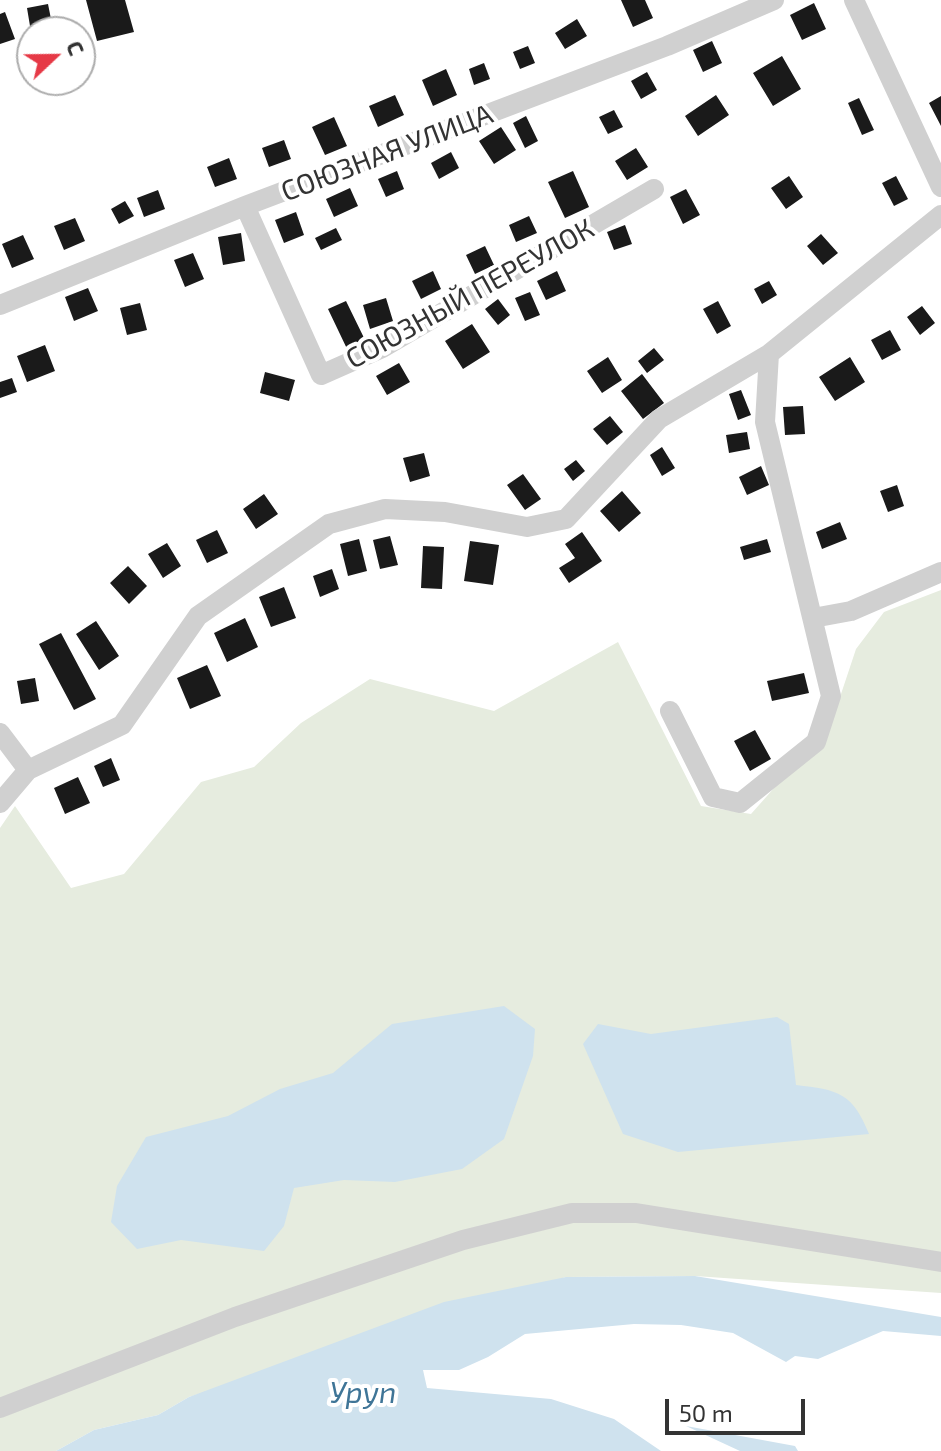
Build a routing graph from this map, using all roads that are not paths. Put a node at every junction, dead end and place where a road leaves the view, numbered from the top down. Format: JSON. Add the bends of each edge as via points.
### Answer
{"nodes":[{"id":1,"x":774,"y":0,"type":"edge"},
{"id":2,"x":854,"y":0,"type":"edge"},
{"id":3,"x":941,"y":187,"type":"edge"},
{"id":4,"x":654,"y":189,"type":"dead end"},
{"id":5,"x":245,"y":206,"type":"junction"},
{"id":6,"x":941,"y":215,"type":"edge"},
{"id":7,"x":0,"y":305,"type":"edge"},
{"id":8,"x":769,"y":354,"type":"junction"},
{"id":9,"x":941,"y":572,"type":"edge"},
{"id":10,"x":813,"y":618,"type":"junction"},
{"id":11,"x":670,"y":711,"type":"dead end"},
{"id":12,"x":0,"y":733,"type":"edge"},
{"id":13,"x":28,"y":770,"type":"junction"},
{"id":14,"x":0,"y":803,"type":"edge"},
{"id":15,"x":941,"y":1262,"type":"edge"},
{"id":16,"x":0,"y":1408,"type":"edge"}],
"edges":[{"from":1,"to":5,"type":"street","name":"СОЮЗНАЯ УЛИЦА","via":[[667,46]]},
{"from":2,"to":3,"type":"street"},
{"from":4,"to":5,"type":"street","name":"СОЮЗНЫЙ ПЕРЕУЛОК","via":[[382,348],[321,375]]},
{"from":5,"to":7,"type":"street","name":"СОЮЗНАЯ УЛИЦА"},
{"from":6,"to":8,"type":"street"},
{"from":8,"to":10,"type":"street","via":[[765,422]]},
{"from":8,"to":13,"type":"street","via":[[659,419],[566,519],[527,527],[445,512],[385,509],[329,524],[198,616],[122,725]]},
{"from":9,"to":10,"type":"street","via":[[851,611]]},
{"from":10,"to":11,"type":"street","via":[[831,696],[816,742],[740,803],[713,797]]},
{"from":12,"to":13,"type":"street"},
{"from":13,"to":14,"type":"street"},
{"from":15,"to":16,"type":"street","via":[[636,1213],[572,1213],[463,1240],[235,1317]]}]}
